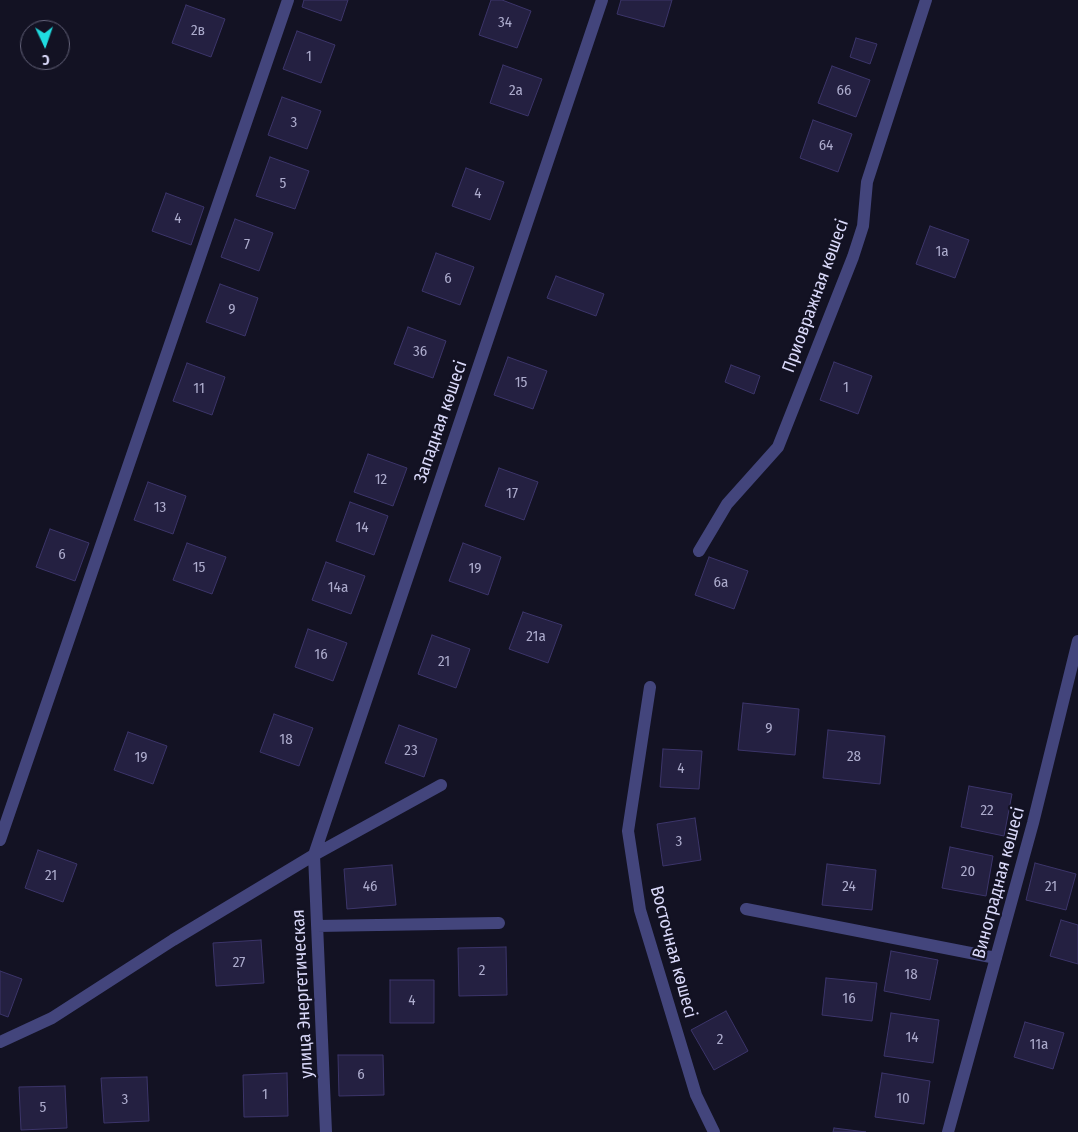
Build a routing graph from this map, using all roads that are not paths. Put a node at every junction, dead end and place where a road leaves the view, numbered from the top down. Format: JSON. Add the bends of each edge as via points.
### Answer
{"nodes":[{"id":1,"x":288,"y":0,"type":"edge"},
{"id":2,"x":602,"y":0,"type":"edge"},
{"id":3,"x":926,"y":0,"type":"edge"},
{"id":4,"x":699,"y":551,"type":"dead end"},
{"id":5,"x":1078,"y":641,"type":"edge"},
{"id":6,"x":650,"y":687,"type":"dead end"},
{"id":7,"x":441,"y":785,"type":"dead end"},
{"id":8,"x":0,"y":840,"type":"edge"},
{"id":9,"x":314,"y":855,"type":"junction"},
{"id":10,"x":746,"y":909,"type":"dead end"},
{"id":11,"x":499,"y":924,"type":"dead end"},
{"id":12,"x":317,"y":926,"type":"junction"},
{"id":13,"x":996,"y":958,"type":"junction"},
{"id":14,"x":0,"y":1042,"type":"edge"},
{"id":15,"x":326,"y":1132,"type":"edge"},
{"id":16,"x":714,"y":1132,"type":"edge"},
{"id":17,"x":948,"y":1132,"type":"edge"}],
"edges":[{"from":1,"to":8,"type":"street"},
{"from":2,"to":9,"type":"street","name":"Западная көшесі"},
{"from":3,"to":4,"type":"street","name":"Приовражная көшесі","via":[[867,182],[863,226],[853,257],[778,447],[727,504]]},
{"from":5,"to":13,"type":"street","name":"Виноградная көшесі"},
{"from":6,"to":16,"type":"street","name":"Восточная көшесі","via":[[628,831],[640,910],[696,1095]]},
{"from":7,"to":9,"type":"street"},
{"from":9,"to":12,"type":"street","name":"улица Энергетическая"},
{"from":9,"to":14,"type":"street","via":[[52,1018]]},
{"from":10,"to":13,"type":"street"},
{"from":11,"to":12,"type":"street"},
{"from":12,"to":15,"type":"street","name":"улица Энергетическая"},
{"from":13,"to":17,"type":"street","name":"Виноградная көшесі"}]}
